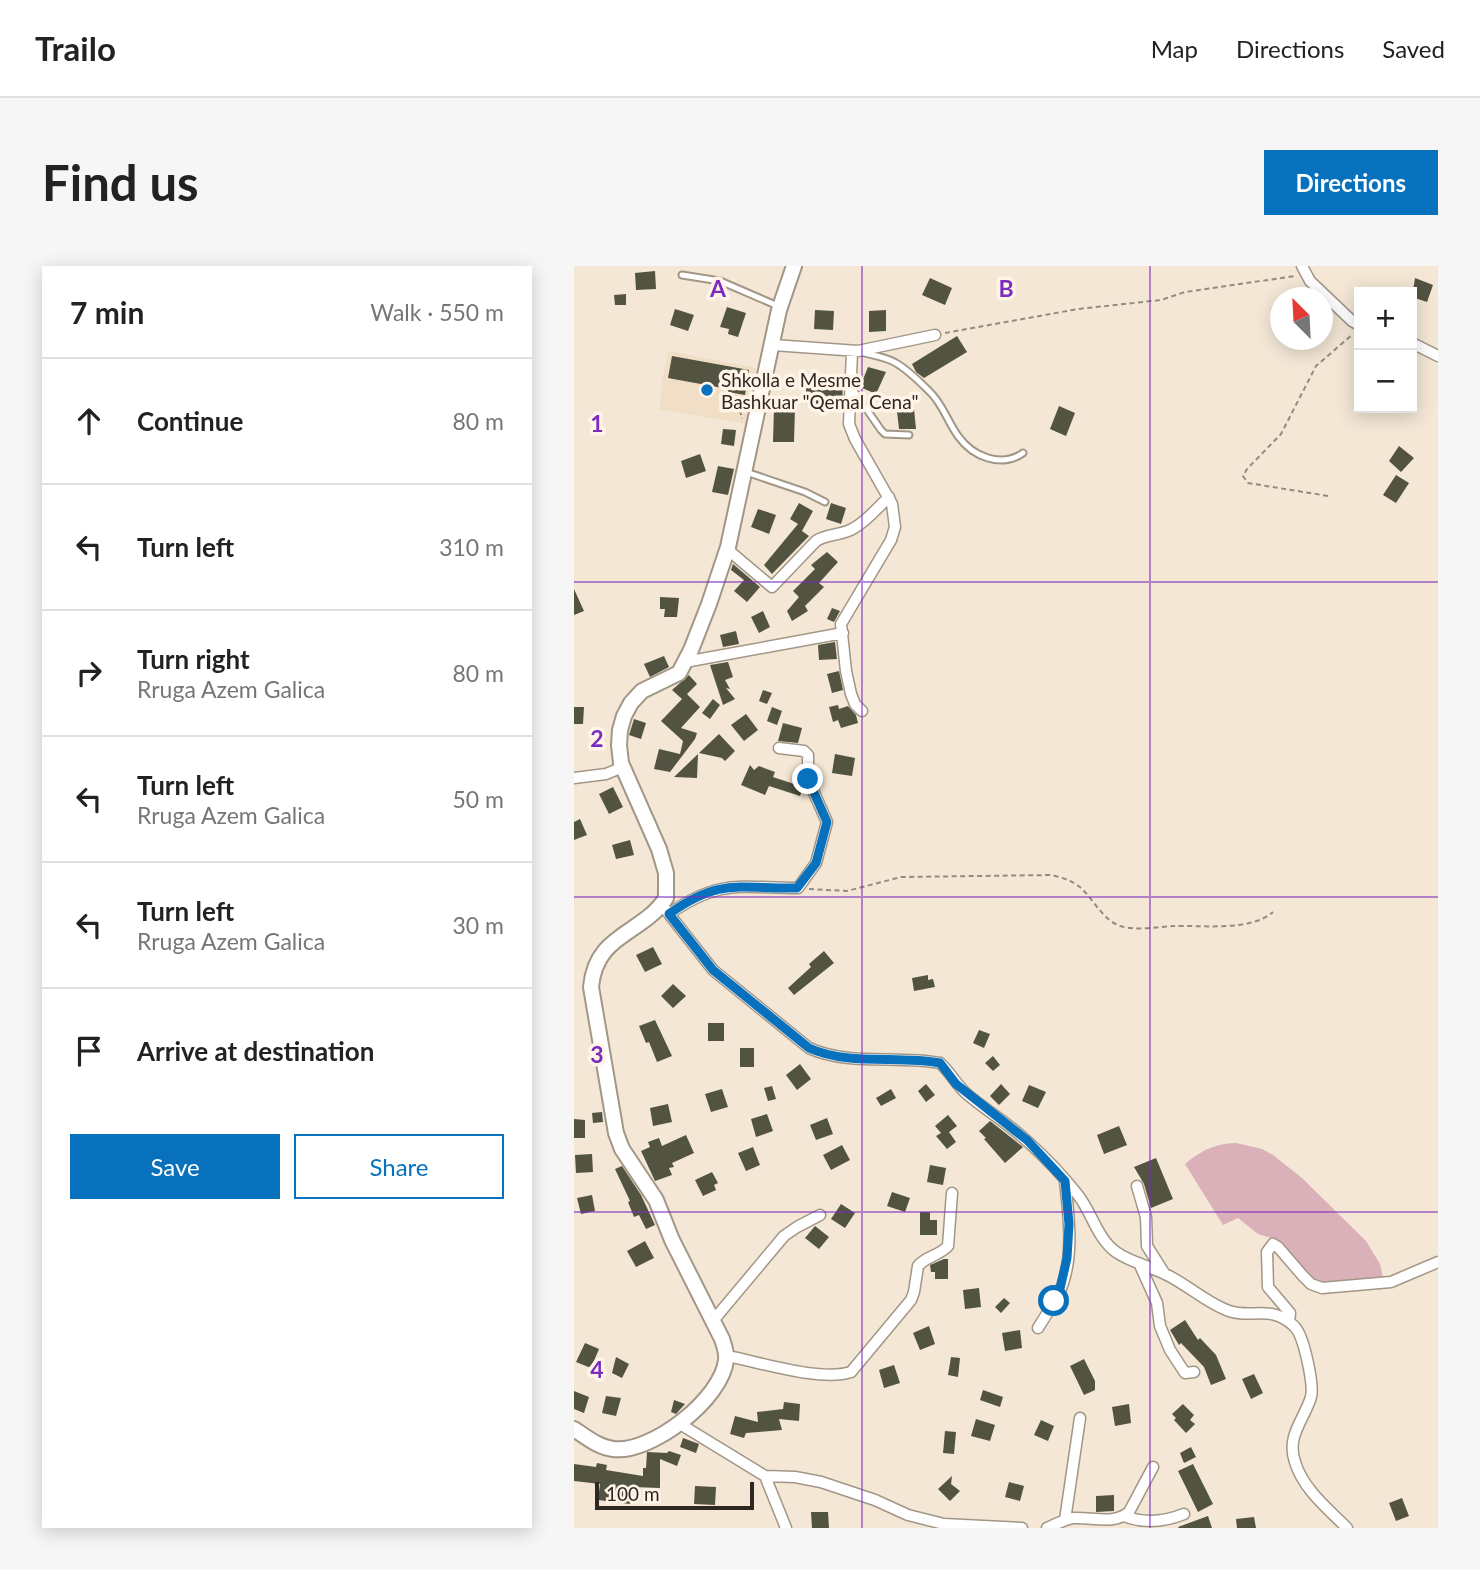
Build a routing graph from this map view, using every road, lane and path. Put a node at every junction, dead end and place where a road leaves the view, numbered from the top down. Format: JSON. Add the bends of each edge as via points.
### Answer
{"nodes":[{"id":1,"x":794,"y":266,"type":"edge"},
{"id":2,"x":1304,"y":270,"type":"edge"},
{"id":3,"x":681,"y":275,"type":"dead end"},
{"id":4,"x":780,"y":307,"type":"junction"},
{"id":5,"x":1354,"y":322,"type":"edge"},
{"id":6,"x":1354,"y":333,"type":"edge"},
{"id":7,"x":935,"y":335,"type":"joint"},
{"id":8,"x":773,"y":345,"type":"junction"},
{"id":9,"x":1417,"y":345,"type":"edge"},
{"id":10,"x":855,"y":351,"type":"junction"},
{"id":11,"x":1438,"y":356,"type":"edge"},
{"id":12,"x":851,"y":387,"type":"junction"},
{"id":13,"x":738,"y":402,"type":"dead end"},
{"id":14,"x":743,"y":423,"type":"dead end"},
{"id":15,"x":909,"y":435,"type":"dead end"},
{"id":16,"x":1023,"y":453,"type":"dead end"},
{"id":17,"x":743,"y":471,"type":"junction"},
{"id":18,"x":1328,"y":496,"type":"dead end"},
{"id":19,"x":889,"y":497,"type":"junction"},
{"id":20,"x":825,"y":502,"type":"dead end"},
{"id":21,"x":727,"y":550,"type":"junction"},
{"id":22,"x":843,"y":633,"type":"junction"},
{"id":23,"x":685,"y":662,"type":"junction"},
{"id":24,"x":862,"y":711,"type":"dead end"},
{"id":25,"x":779,"y":748,"type":"dead end"},
{"id":26,"x":623,"y":767,"type":"junction"},
{"id":27,"x":574,"y":778,"type":"edge"},
{"id":28,"x":797,"y":888,"type":"junction"},
{"id":29,"x":666,"y":909,"type":"junction"},
{"id":30,"x":1273,"y":912,"type":"dead end"},
{"id":31,"x":1065,"y":1181,"type":"junction"},
{"id":32,"x":1137,"y":1186,"type":"dead end"},
{"id":33,"x":951,"y":1194,"type":"dead end"},
{"id":34,"x":820,"y":1215,"type":"dead end"},
{"id":35,"x":1438,"y":1262,"type":"edge"},
{"id":36,"x":1139,"y":1263,"type":"junction"},
{"id":37,"x":1164,"y":1274,"type":"junction"},
{"id":38,"x":712,"y":1322,"type":"junction"},
{"id":39,"x":1289,"y":1322,"type":"junction"},
{"id":40,"x":1038,"y":1328,"type":"dead end"},
{"id":41,"x":727,"y":1356,"type":"junction"},
{"id":42,"x":1194,"y":1372,"type":"dead end"},
{"id":43,"x":1080,"y":1418,"type":"dead end"},
{"id":44,"x":680,"y":1424,"type":"junction"},
{"id":45,"x":574,"y":1429,"type":"edge"},
{"id":46,"x":1153,"y":1467,"type":"dead end"},
{"id":47,"x":765,"y":1476,"type":"junction"},
{"id":48,"x":1184,"y":1514,"type":"dead end"},
{"id":49,"x":1124,"y":1516,"type":"junction"},
{"id":50,"x":1065,"y":1520,"type":"junction"},
{"id":51,"x":786,"y":1528,"type":"edge"},
{"id":52,"x":1022,"y":1528,"type":"edge"},
{"id":53,"x":1047,"y":1528,"type":"edge"},
{"id":54,"x":1347,"y":1528,"type":"edge"}],
"edges":[{"from":1,"to":4,"type":"street"},
{"from":2,"to":5,"type":"street"},
{"from":2,"to":7,"type":"path","via":[[1275,281]]},
{"from":3,"to":4,"type":"lane","via":[[720,281]]},
{"from":4,"to":8,"type":"street"},
{"from":6,"to":18,"type":"path","via":[[1316,366],[1281,434],[1243,476],[1248,483]]},
{"from":7,"to":10,"type":"street"},
{"from":8,"to":10,"type":"street"},
{"from":8,"to":17,"type":"street"},
{"from":9,"to":11,"type":"street"},
{"from":10,"to":12,"type":"street"},
{"from":10,"to":16,"type":"lane","via":[[895,362],[918,381],[944,408],[968,447],[999,461]]},
{"from":12,"to":15,"type":"lane","via":[[880,430]]},
{"from":12,"to":19,"type":"street","via":[[849,424]]},
{"from":13,"to":14,"type":"path"},
{"from":17,"to":20,"type":"lane"},
{"from":17,"to":21,"type":"street"},
{"from":19,"to":21,"type":"street","via":[[854,529],[816,541],[772,587]]},
{"from":19,"to":22,"type":"street","via":[[895,527],[891,540],[846,613]]},
{"from":21,"to":23,"type":"street"},
{"from":22,"to":23,"type":"street"},
{"from":22,"to":24,"type":"street","via":[[850,694]]},
{"from":23,"to":26,"type":"street","via":[[679,673],[642,691],[631,703],[620,730]]},
{"from":25,"to":28,"type":"street","via":[[808,755],[808,779],[827,822],[816,863]]},
{"from":26,"to":27,"type":"street"},
{"from":26,"to":29,"type":"street","via":[[663,861]]},
{"from":28,"to":29,"type":"street","via":[[714,890]]},
{"from":28,"to":30,"type":"path","via":[[847,891],[901,877],[1052,875],[1080,888],[1118,925],[1232,925],[1257,921]]},
{"from":29,"to":31,"type":"street","via":[[713,970],[809,1048],[840,1057],[940,1063],[956,1084],[1027,1140]]},
{"from":29,"to":38,"type":"street","via":[[607,947],[592,972],[591,986],[616,1133],[656,1200]]},
{"from":31,"to":36,"type":"street","via":[[1105,1242]]},
{"from":31,"to":40,"type":"street","via":[[1067,1258],[1059,1293]]},
{"from":32,"to":37,"type":"street","via":[[1146,1217],[1147,1246]]},
{"from":33,"to":41,"type":"street","via":[[948,1246],[918,1266],[911,1300],[851,1372],[818,1374]]},
{"from":34,"to":38,"type":"street","via":[[785,1236]]},
{"from":35,"to":39,"type":"street","via":[[1391,1282],[1322,1288],[1311,1284],[1273,1244],[1267,1252],[1268,1287],[1290,1313]]},
{"from":36,"to":37,"type":"street"},
{"from":36,"to":42,"type":"street","via":[[1174,1358],[1185,1373]]},
{"from":37,"to":39,"type":"street","via":[[1230,1312],[1266,1312]]},
{"from":38,"to":41,"type":"street"},
{"from":39,"to":54,"type":"street","via":[[1302,1336],[1311,1395],[1294,1434],[1294,1461],[1315,1496]]},
{"from":41,"to":44,"type":"street","via":[[710,1393]]},
{"from":43,"to":50,"type":"street"},
{"from":44,"to":45,"type":"street","via":[[622,1450],[594,1443]]},
{"from":44,"to":47,"type":"street"},
{"from":46,"to":49,"type":"street"},
{"from":47,"to":51,"type":"street"},
{"from":47,"to":52,"type":"street","via":[[821,1482],[944,1524]]},
{"from":48,"to":49,"type":"street","via":[[1149,1522]]},
{"from":49,"to":50,"type":"street"},
{"from":50,"to":53,"type":"street"}]}
